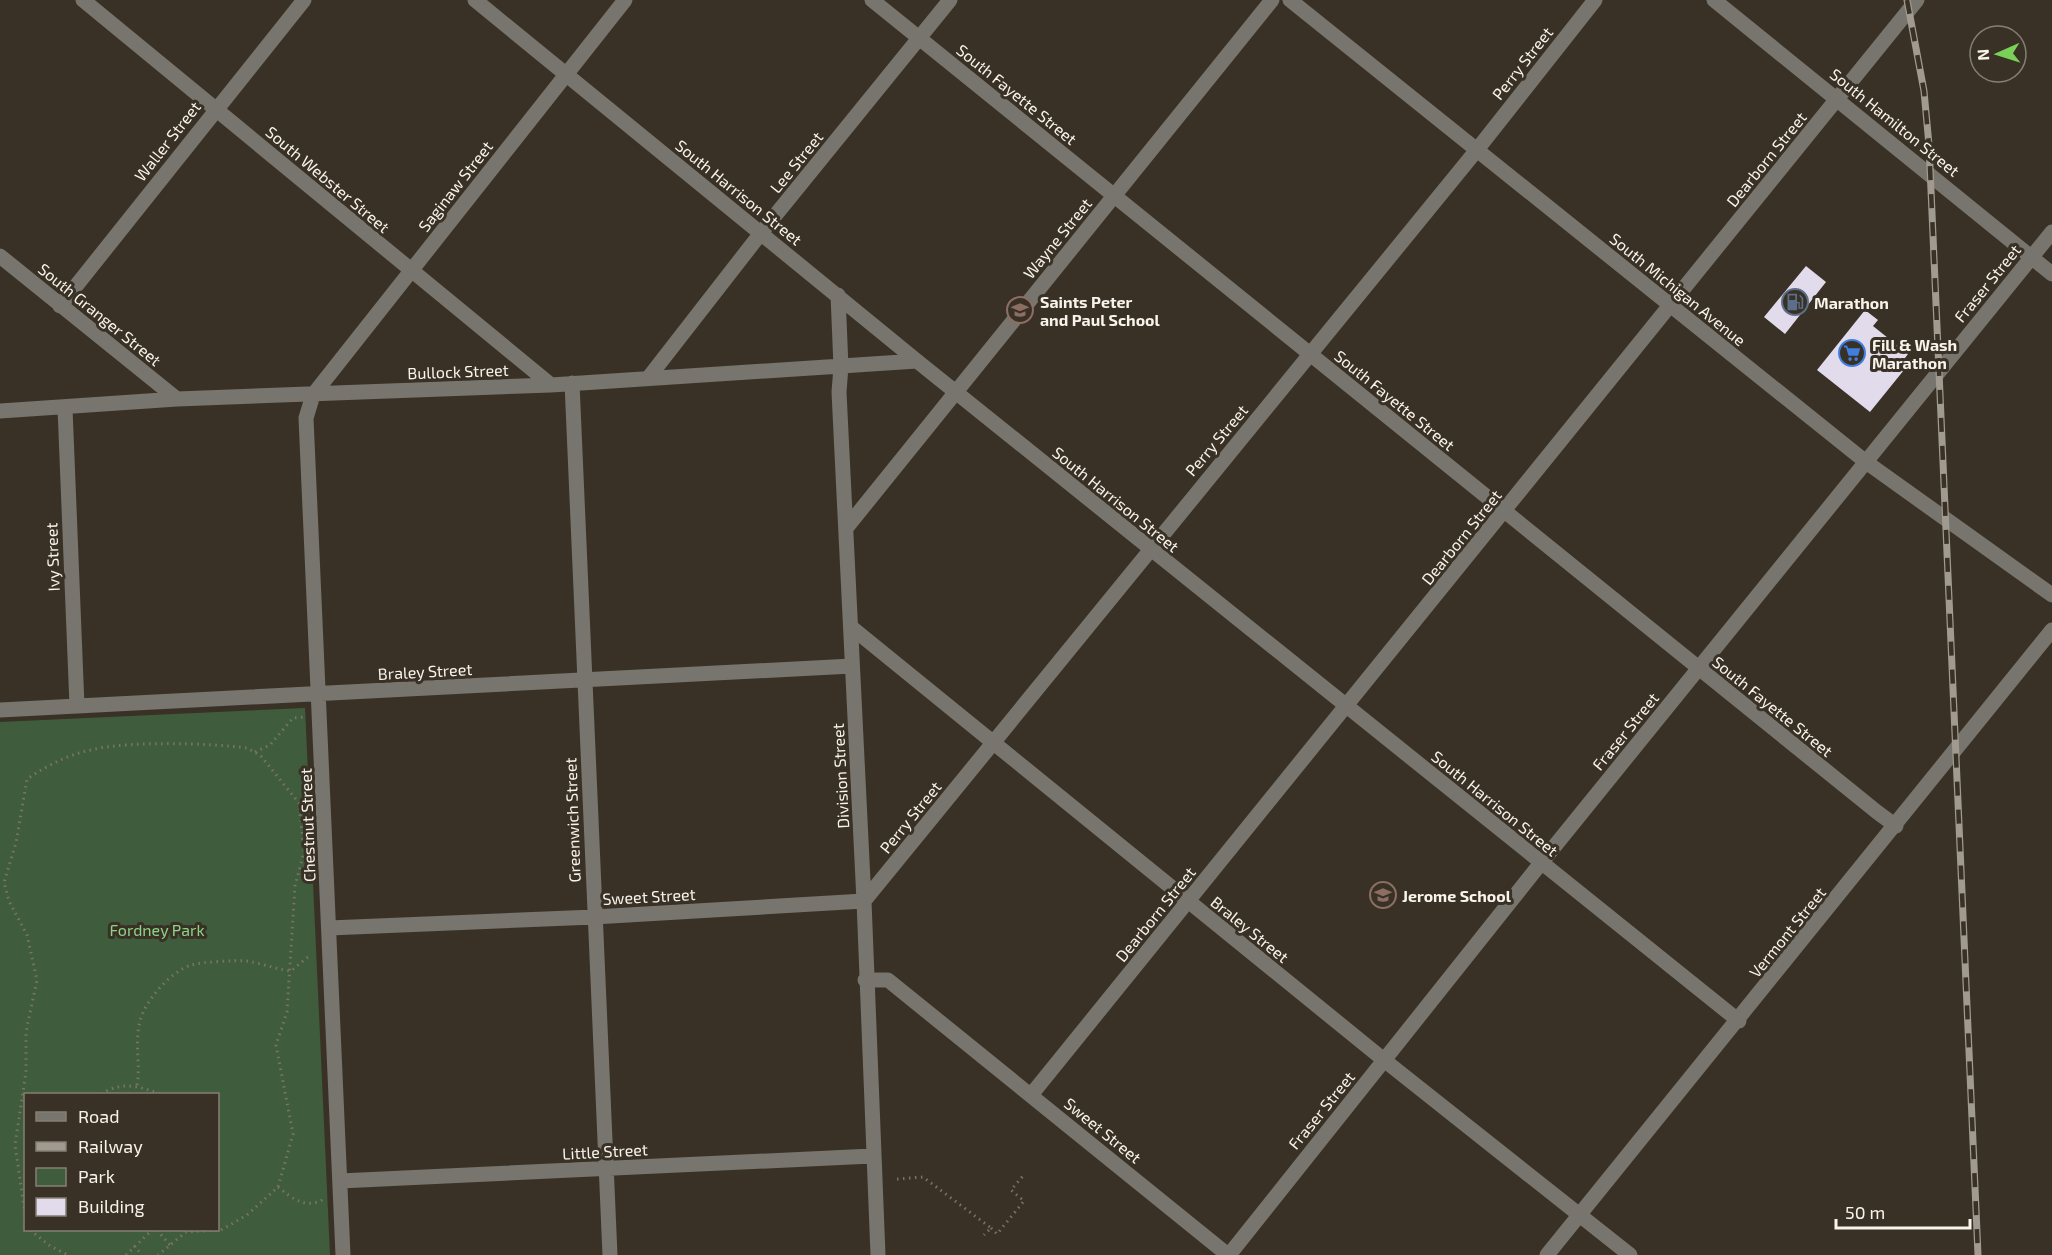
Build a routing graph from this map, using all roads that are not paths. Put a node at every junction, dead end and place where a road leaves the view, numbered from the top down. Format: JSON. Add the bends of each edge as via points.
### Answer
{"nodes":[{"id":1,"x":83,"y":0,"type":"edge"},
{"id":2,"x":304,"y":0,"type":"edge"},
{"id":3,"x":475,"y":0,"type":"edge"},
{"id":4,"x":625,"y":0,"type":"edge"},
{"id":5,"x":872,"y":0,"type":"edge"},
{"id":6,"x":950,"y":0,"type":"edge"},
{"id":7,"x":1272,"y":0,"type":"edge"},
{"id":8,"x":1290,"y":0,"type":"edge"},
{"id":9,"x":1595,"y":0,"type":"edge"},
{"id":10,"x":1714,"y":0,"type":"edge"},
{"id":11,"x":1917,"y":0,"type":"edge"},
{"id":12,"x":920,"y":38,"type":"junction"},
{"id":13,"x":566,"y":74,"type":"junction"},
{"id":14,"x":1837,"y":99,"type":"junction"},
{"id":15,"x":215,"y":110,"type":"junction"},
{"id":16,"x":1476,"y":151,"type":"junction"},
{"id":17,"x":1114,"y":196,"type":"junction"},
{"id":18,"x":2052,"y":232,"type":"edge"},
{"id":19,"x":761,"y":233,"type":"junction"},
{"id":20,"x":0,"y":256,"type":"edge"},
{"id":21,"x":2031,"y":258,"type":"junction"},
{"id":22,"x":411,"y":271,"type":"junction"},
{"id":23,"x":2052,"y":274,"type":"edge"},
{"id":24,"x":838,"y":295,"type":"junction"},
{"id":25,"x":60,"y":306,"type":"junction"},
{"id":26,"x":1670,"y":306,"type":"junction"},
{"id":27,"x":1309,"y":355,"type":"junction"},
{"id":28,"x":917,"y":361,"type":"junction"},
{"id":29,"x":841,"y":367,"type":"junction"},
{"id":30,"x":649,"y":377,"type":"junction"},
{"id":31,"x":572,"y":383,"type":"junction"},
{"id":32,"x":551,"y":385,"type":"junction"},
{"id":33,"x":956,"y":392,"type":"junction"},
{"id":34,"x":313,"y":395,"type":"junction"},
{"id":35,"x":177,"y":399,"type":"junction"},
{"id":36,"x":65,"y":408,"type":"junction"},
{"id":37,"x":0,"y":411,"type":"edge"},
{"id":38,"x":1866,"y":462,"type":"junction"},
{"id":39,"x":1504,"y":512,"type":"junction"},
{"id":40,"x":847,"y":527,"type":"junction"},
{"id":41,"x":1150,"y":549,"type":"junction"},
{"id":42,"x":2052,"y":595,"type":"edge"},
{"id":43,"x":851,"y":627,"type":"junction"},
{"id":44,"x":2052,"y":630,"type":"edge"},
{"id":45,"x":852,"y":666,"type":"junction"},
{"id":46,"x":1699,"y":669,"type":"junction"},
{"id":47,"x":585,"y":679,"type":"junction"},
{"id":48,"x":320,"y":695,"type":"junction"},
{"id":49,"x":77,"y":706,"type":"junction"},
{"id":50,"x":1347,"y":707,"type":"junction"},
{"id":51,"x":0,"y":710,"type":"edge"},
{"id":52,"x":994,"y":744,"type":"junction"},
{"id":53,"x":1896,"y":826,"type":"junction"},
{"id":54,"x":1541,"y":863,"type":"junction"},
{"id":55,"x":864,"y":901,"type":"junction"},
{"id":56,"x":1188,"y":902,"type":"junction"},
{"id":57,"x":594,"y":917,"type":"junction"},
{"id":58,"x":329,"y":928,"type":"junction"},
{"id":59,"x":865,"y":980,"type":"junction"},
{"id":60,"x":1738,"y":1021,"type":"junction"},
{"id":61,"x":1384,"y":1060,"type":"junction"},
{"id":62,"x":1031,"y":1095,"type":"junction"},
{"id":63,"x":872,"y":1156,"type":"junction"},
{"id":64,"x":607,"y":1170,"type":"junction"},
{"id":65,"x":336,"y":1188,"type":"junction"},
{"id":66,"x":1579,"y":1214,"type":"junction"},
{"id":67,"x":343,"y":1255,"type":"edge"},
{"id":68,"x":610,"y":1255,"type":"edge"},
{"id":69,"x":878,"y":1255,"type":"edge"},
{"id":70,"x":1228,"y":1255,"type":"edge"},
{"id":71,"x":1547,"y":1255,"type":"edge"},
{"id":72,"x":1630,"y":1255,"type":"edge"}],
"edges":[{"from":1,"to":15,"type":"street","name":"South Webster Street"},
{"from":2,"to":15,"type":"street","name":"Waller Street"},
{"from":3,"to":13,"type":"street","name":"South Harrison Street"},
{"from":4,"to":13,"type":"street","name":"Saginaw Street"},
{"from":5,"to":12,"type":"street","name":"South Fayette Street"},
{"from":6,"to":12,"type":"street","name":"Lee Street"},
{"from":7,"to":17,"type":"street","name":"Wayne Street"},
{"from":8,"to":16,"type":"street","name":"South Michigan Avenue"},
{"from":9,"to":16,"type":"street","name":"Perry Street"},
{"from":10,"to":14,"type":"street","name":"South Hamilton Street"},
{"from":11,"to":14,"type":"street","name":"Dearborn Street"},
{"from":12,"to":17,"type":"street","name":"South Fayette Street"},
{"from":12,"to":19,"type":"street","name":"Lee Street"},
{"from":13,"to":19,"type":"street","name":"South Harrison Street"},
{"from":13,"to":22,"type":"street","name":"Saginaw Street"},
{"from":14,"to":21,"type":"street","name":"South Hamilton Street"},
{"from":14,"to":26,"type":"street","name":"Dearborn Street"},
{"from":15,"to":22,"type":"street","name":"South Webster Street"},
{"from":15,"to":25,"type":"street","name":"Waller Street"},
{"from":16,"to":26,"type":"street","name":"South Michigan Avenue"},
{"from":16,"to":27,"type":"street","name":"Perry Street"},
{"from":17,"to":27,"type":"street","name":"South Fayette Street"},
{"from":17,"to":33,"type":"street","name":"Wayne Street"},
{"from":18,"to":21,"type":"street","name":"Fraser Street"},
{"from":19,"to":24,"type":"street","name":"South Harrison Street"},
{"from":19,"to":30,"type":"street","name":"Lee Street"},
{"from":20,"to":25,"type":"street","name":"South Granger Street"},
{"from":21,"to":23,"type":"street","name":"South Hamilton Street"},
{"from":21,"to":38,"type":"street","name":"Fraser Street"},
{"from":22,"to":32,"type":"street","name":"South Webster Street"},
{"from":22,"to":34,"type":"street","name":"Saginaw Street"},
{"from":24,"to":28,"type":"street","name":"South Harrison Street"},
{"from":24,"to":29,"type":"street","name":"Division Street"},
{"from":25,"to":35,"type":"street","name":"South Granger Street"},
{"from":26,"to":38,"type":"street","name":"South Michigan Avenue"},
{"from":26,"to":39,"type":"street","name":"Dearborn Street"},
{"from":27,"to":39,"type":"street","name":"South Fayette Street"},
{"from":27,"to":41,"type":"street","name":"Perry Street"},
{"from":28,"to":29,"type":"street","name":"Bullock Street"},
{"from":28,"to":33,"type":"street","name":"South Harrison Street"},
{"from":29,"to":30,"type":"street","name":"Bullock Street"},
{"from":29,"to":40,"type":"street","name":"Division Street"},
{"from":30,"to":31,"type":"street","name":"Bullock Street"},
{"from":31,"to":32,"type":"street","name":"Bullock Street"},
{"from":31,"to":47,"type":"street","name":"Greenwich Street"},
{"from":32,"to":34,"type":"street","name":"Bullock Street"},
{"from":33,"to":40,"type":"street","name":"Wayne Street"},
{"from":33,"to":41,"type":"street","name":"South Harrison Street"},
{"from":34,"to":35,"type":"street","name":"Bullock Street"},
{"from":34,"to":48,"type":"street","name":"Chestnut Street","via":[[306,418]]},
{"from":35,"to":36,"type":"street","name":"Bullock Street"},
{"from":36,"to":37,"type":"street","name":"Bullock Street"},
{"from":36,"to":49,"type":"street","name":"Ivy Street"},
{"from":38,"to":42,"type":"street","name":"South Michigan Avenue"},
{"from":38,"to":46,"type":"street","name":"Fraser Street"},
{"from":39,"to":46,"type":"street","name":"South Fayette Street"},
{"from":39,"to":50,"type":"street","name":"Dearborn Street"},
{"from":40,"to":43,"type":"street","name":"Division Street"},
{"from":41,"to":50,"type":"street","name":"South Harrison Street"},
{"from":41,"to":52,"type":"street","name":"Perry Street"},
{"from":43,"to":45,"type":"street","name":"Division Street"},
{"from":43,"to":52,"type":"street","name":"Braley Street"},
{"from":44,"to":53,"type":"street","name":"Vermont Street"},
{"from":45,"to":47,"type":"street","name":"Braley Street"},
{"from":45,"to":55,"type":"street","name":"Division Street"},
{"from":46,"to":53,"type":"street","name":"South Fayette Street"},
{"from":46,"to":54,"type":"street","name":"Fraser Street"},
{"from":47,"to":48,"type":"street","name":"Braley Street"},
{"from":47,"to":57,"type":"street","name":"Greenwich Street"},
{"from":48,"to":49,"type":"street","name":"Braley Street"},
{"from":48,"to":58,"type":"street","name":"Chestnut Street"},
{"from":49,"to":51,"type":"street","name":"Braley Street"},
{"from":50,"to":54,"type":"street","name":"South Harrison Street"},
{"from":50,"to":56,"type":"street","name":"Dearborn Street"},
{"from":52,"to":55,"type":"street","name":"Perry Street"},
{"from":52,"to":56,"type":"street","name":"Braley Street"},
{"from":53,"to":60,"type":"street","name":"Vermont Street"},
{"from":54,"to":60,"type":"street","name":"South Harrison Street"},
{"from":54,"to":61,"type":"street","name":"Fraser Street"},
{"from":55,"to":57,"type":"street","name":"Sweet Street"},
{"from":55,"to":59,"type":"street","name":"Division Street"},
{"from":56,"to":61,"type":"street","name":"Braley Street"},
{"from":56,"to":62,"type":"street","name":"Dearborn Street"},
{"from":57,"to":58,"type":"street","name":"Sweet Street"},
{"from":57,"to":64,"type":"street","name":"Greenwich Street"},
{"from":58,"to":65,"type":"street","name":"Chestnut Street"},
{"from":59,"to":62,"type":"street","name":"Sweet Street","via":[[888,980]]},
{"from":59,"to":63,"type":"street","name":"Division Street"},
{"from":60,"to":66,"type":"street","name":"Vermont Street"},
{"from":61,"to":66,"type":"street","name":"Braley Street"},
{"from":61,"to":70,"type":"street","name":"Fraser Street"},
{"from":62,"to":70,"type":"street","name":"Sweet Street"},
{"from":63,"to":64,"type":"street","name":"Little Street"},
{"from":63,"to":69,"type":"street","name":"Division Street"},
{"from":64,"to":65,"type":"street","name":"Little Street"},
{"from":64,"to":68,"type":"street","name":"Greenwich Street"},
{"from":65,"to":67,"type":"street","name":"Chestnut Street"},
{"from":66,"to":71,"type":"street","name":"Vermont Street"},
{"from":66,"to":72,"type":"street","name":"Braley Street"}]}
